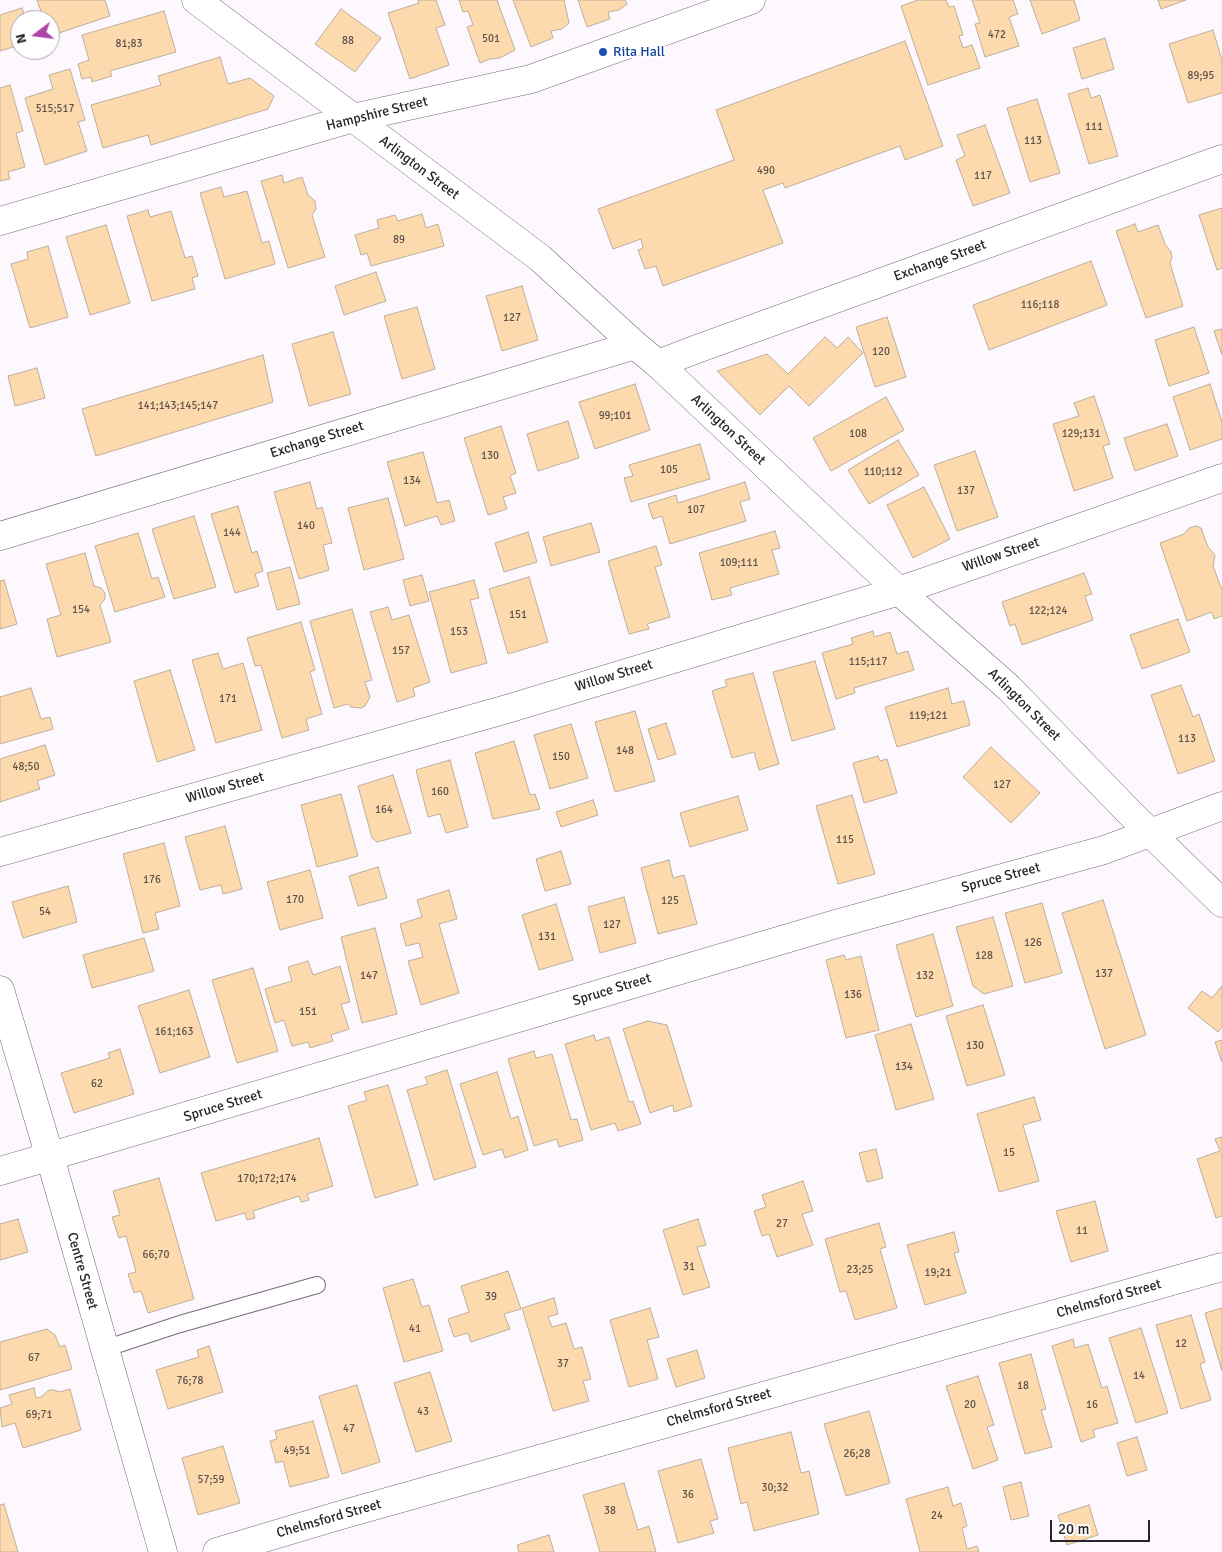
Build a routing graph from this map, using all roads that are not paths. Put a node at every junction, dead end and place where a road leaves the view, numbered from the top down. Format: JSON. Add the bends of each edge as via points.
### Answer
{"nodes":[{"id":1,"x":196,"y":0,"type":"edge"},
{"id":2,"x":751,"y":0,"type":"edge"},
{"id":3,"x":353,"y":118,"type":"junction"},
{"id":4,"x":1222,"y":159,"type":"edge"},
{"id":5,"x":0,"y":221,"type":"edge"},
{"id":6,"x":635,"y":346,"type":"junction"},
{"id":7,"x":658,"y":364,"type":"junction"},
{"id":8,"x":1222,"y":478,"type":"edge"},
{"id":9,"x":0,"y":536,"type":"edge"},
{"id":10,"x":899,"y":591,"type":"junction"},
{"id":11,"x":1222,"y":806,"type":"edge"},
{"id":12,"x":1151,"y":833,"type":"junction"},
{"id":13,"x":0,"y":852,"type":"edge"},
{"id":14,"x":1222,"y":903,"type":"edge"},
{"id":15,"x":0,"y":990,"type":"edge"},
{"id":16,"x":50,"y":1157,"type":"junction"},
{"id":17,"x":0,"y":1171,"type":"edge"},
{"id":18,"x":1222,"y":1267,"type":"edge"},
{"id":19,"x":317,"y":1285,"type":"dead end"},
{"id":20,"x":104,"y":1349,"type":"junction"},
{"id":21,"x":163,"y":1552,"type":"edge"},
{"id":22,"x":217,"y":1552,"type":"edge"}],
"edges":[{"from":1,"to":3,"type":"street","name":"Arlington Street"},
{"from":2,"to":3,"type":"street","name":"Hampshire Street","via":[[531,78]]},
{"from":3,"to":5,"type":"street","name":"Hampshire Street"},
{"from":3,"to":6,"type":"street","name":"Arlington Street","via":[[540,258]]},
{"from":4,"to":7,"type":"street","name":"Exchange Street"},
{"from":6,"to":7,"type":"street","name":"Arlington Street"},
{"from":6,"to":9,"type":"street","name":"Exchange Street"},
{"from":7,"to":10,"type":"street","name":"Arlington Street"},
{"from":8,"to":10,"type":"street","name":"Willow Street"},
{"from":10,"to":12,"type":"street","name":"Arlington Street","via":[[1009,688]]},
{"from":10,"to":13,"type":"street","name":"Willow Street","via":[[507,709]]},
{"from":11,"to":12,"type":"street","name":"Spruce Street"},
{"from":12,"to":14,"type":"street","name":"Arlington Street"},
{"from":12,"to":16,"type":"street","name":"Spruce Street","via":[[1104,850],[836,924]]},
{"from":15,"to":16,"type":"street","name":"Centre Street"},
{"from":16,"to":17,"type":"street","name":"Spruce Street"},
{"from":16,"to":20,"type":"street","name":"Centre Street"},
{"from":18,"to":22,"type":"street","name":"Chelmsford Street"},
{"from":19,"to":20,"type":"lane"},
{"from":20,"to":21,"type":"street","name":"Centre Street"}]}
